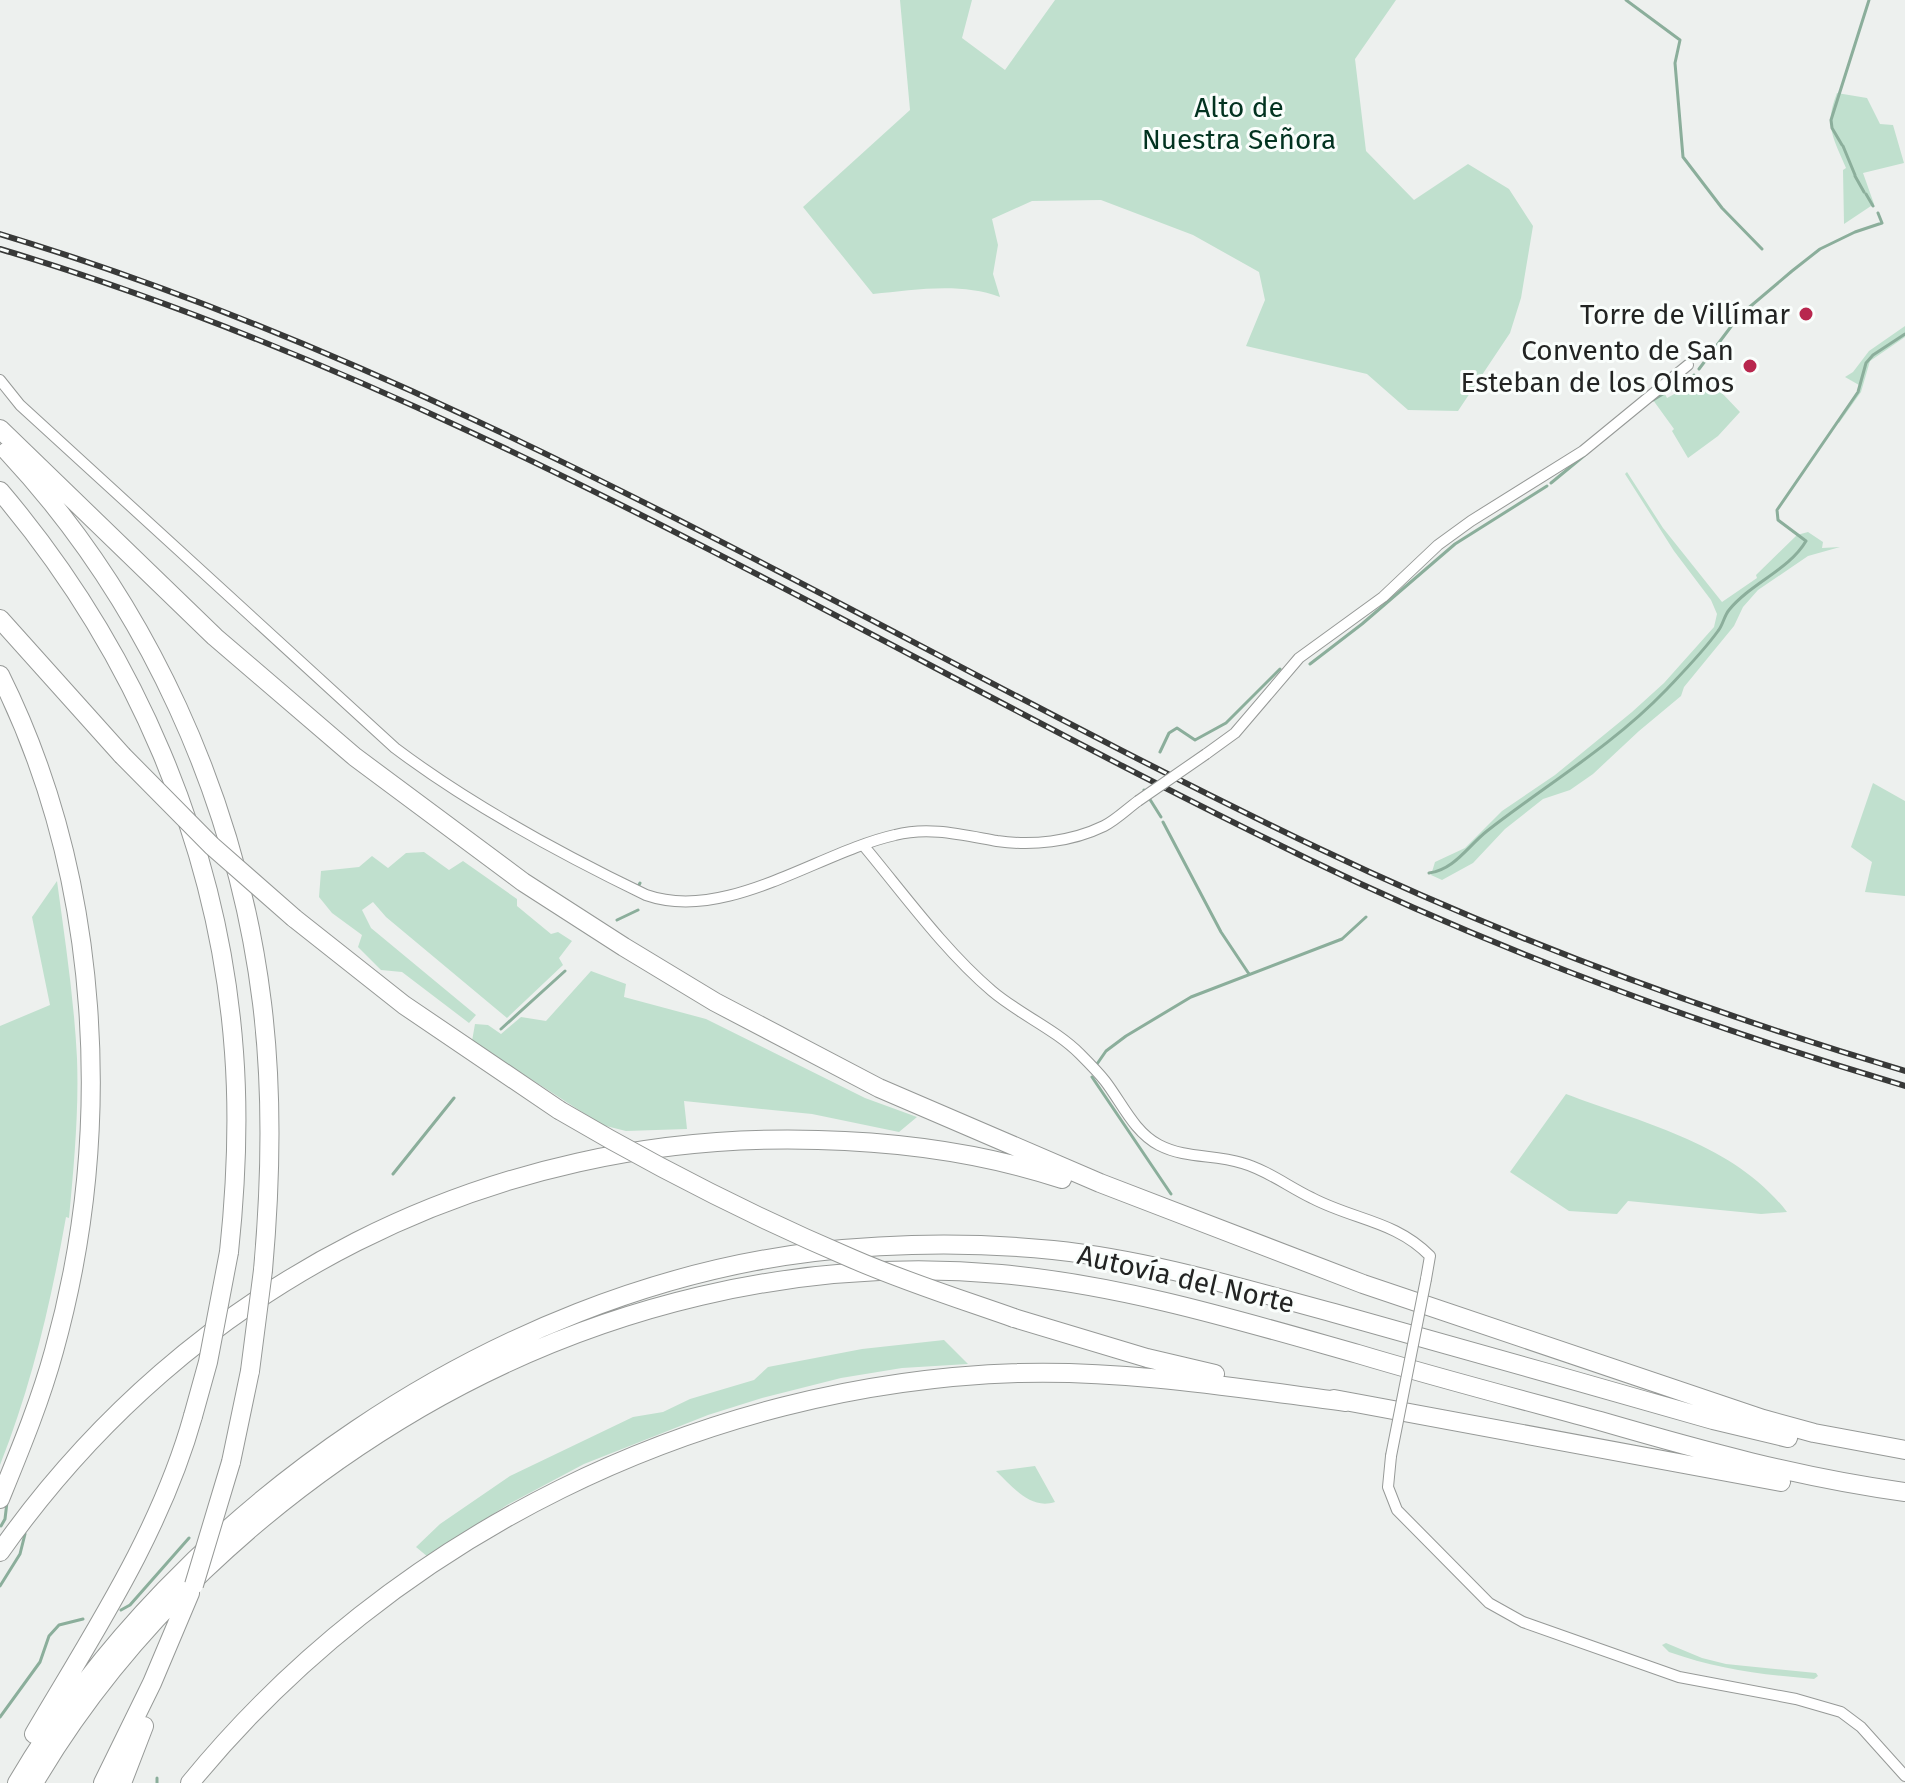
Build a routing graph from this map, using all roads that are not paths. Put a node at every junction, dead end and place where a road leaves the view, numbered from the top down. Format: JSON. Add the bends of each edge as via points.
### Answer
{"nodes":[{"id":1,"x":1688,"y":365,"type":"dead end"},
{"id":2,"x":0,"y":380,"type":"edge"},
{"id":3,"x":0,"y":429,"type":"edge"},
{"id":4,"x":0,"y":443,"type":"edge"},
{"id":5,"x":0,"y":491,"type":"edge"},
{"id":6,"x":0,"y":619,"type":"edge"},
{"id":7,"x":0,"y":675,"type":"edge"},
{"id":8,"x":863,"y":845,"type":"junction"},
{"id":9,"x":1363,"y":1284,"type":"junction"},
{"id":10,"x":1346,"y":1402,"type":"junction"},
{"id":11,"x":1905,"y":1450,"type":"edge"},
{"id":12,"x":1905,"y":1459,"type":"edge"},
{"id":13,"x":1905,"y":1492,"type":"edge"},
{"id":14,"x":0,"y":1499,"type":"edge"},
{"id":15,"x":1905,"y":1500,"type":"edge"},
{"id":16,"x":0,"y":1552,"type":"edge"},
{"id":17,"x":194,"y":1585,"type":"junction"},
{"id":18,"x":1905,"y":1776,"type":"edge"},
{"id":19,"x":6,"y":1783,"type":"edge"},
{"id":20,"x":17,"y":1783,"type":"edge"},
{"id":21,"x":34,"y":1783,"type":"edge"},
{"id":22,"x":103,"y":1783,"type":"edge"},
{"id":23,"x":122,"y":1783,"type":"edge"},
{"id":24,"x":190,"y":1783,"type":"edge"}],
"edges":[{"from":1,"to":8,"type":"street","bridge":true,"via":[[1583,451],[1438,545],[1383,597],[1299,658],[1235,733],[1105,825],[1073,838],[1029,844],[913,832]]},
{"from":2,"to":8,"type":"street","via":[[43,427],[395,748],[470,801],[624,885],[660,900],[703,900],[780,879]]},
{"from":3,"to":9,"type":"highway","via":[[215,637],[309,719],[475,848],[624,947],[782,1039],[879,1088],[1100,1183]]},
{"from":4,"to":17,"type":"highway","bridge":true,"via":[[73,531],[162,674],[217,805],[242,891],[262,1003],[270,1129],[263,1270],[231,1462]]},
{"from":5,"to":19,"type":"highway","bridge":true,"via":[[79,596],[134,691],[182,805],[216,925],[231,1014],[237,1145],[229,1252],[208,1362],[173,1476],[101,1620]]},
{"from":6,"to":10,"type":"highway","bridge":true,"via":[[212,846],[404,1005],[559,1110],[656,1166],[855,1260],[1014,1318],[1147,1358]]},
{"from":7,"to":14,"type":"highway","via":[[43,777],[65,860],[86,986],[90,1070],[85,1182],[66,1304],[43,1387]]},
{"from":8,"to":18,"type":"street","bridge":true,"via":[[967,968],[1078,1052],[1156,1144],[1266,1172],[1345,1213],[1411,1237],[1430,1256],[1388,1487],[1397,1510],[1478,1593],[1505,1614],[1679,1677],[1841,1712]]},
{"from":9,"to":11,"type":"highway","via":[[1763,1419]]},
{"from":9,"to":16,"type":"highway","via":[[1043,1173],[942,1150],[776,1138],[602,1156],[509,1179],[415,1213],[329,1255],[242,1309],[108,1423]]},
{"from":10,"to":15,"type":"highway"},
{"from":10,"to":24,"type":"highway","via":[[1152,1377],[1019,1373],[892,1385],[720,1424],[573,1481],[431,1563],[312,1657]]},
{"from":12,"to":20,"type":"highway","name":"Autovía del Norte","via":[[1713,1420],[1129,1261],[980,1245],[889,1245],[798,1255],[674,1282],[582,1313],[470,1362],[347,1436],[269,1493],[162,1592],[72,1699]]},
{"from":13,"to":21,"type":"highway","name":"Autovía del Norte","via":[[1766,1466],[1202,1311],[1094,1287],[1004,1274],[932,1271],[860,1272],[748,1286],[663,1305],[559,1339],[458,1386],[354,1450],[276,1508],[171,1605],[96,1693]]},
{"from":17,"to":22,"type":"highway"},
{"from":17,"to":23,"type":"highway"}]}
